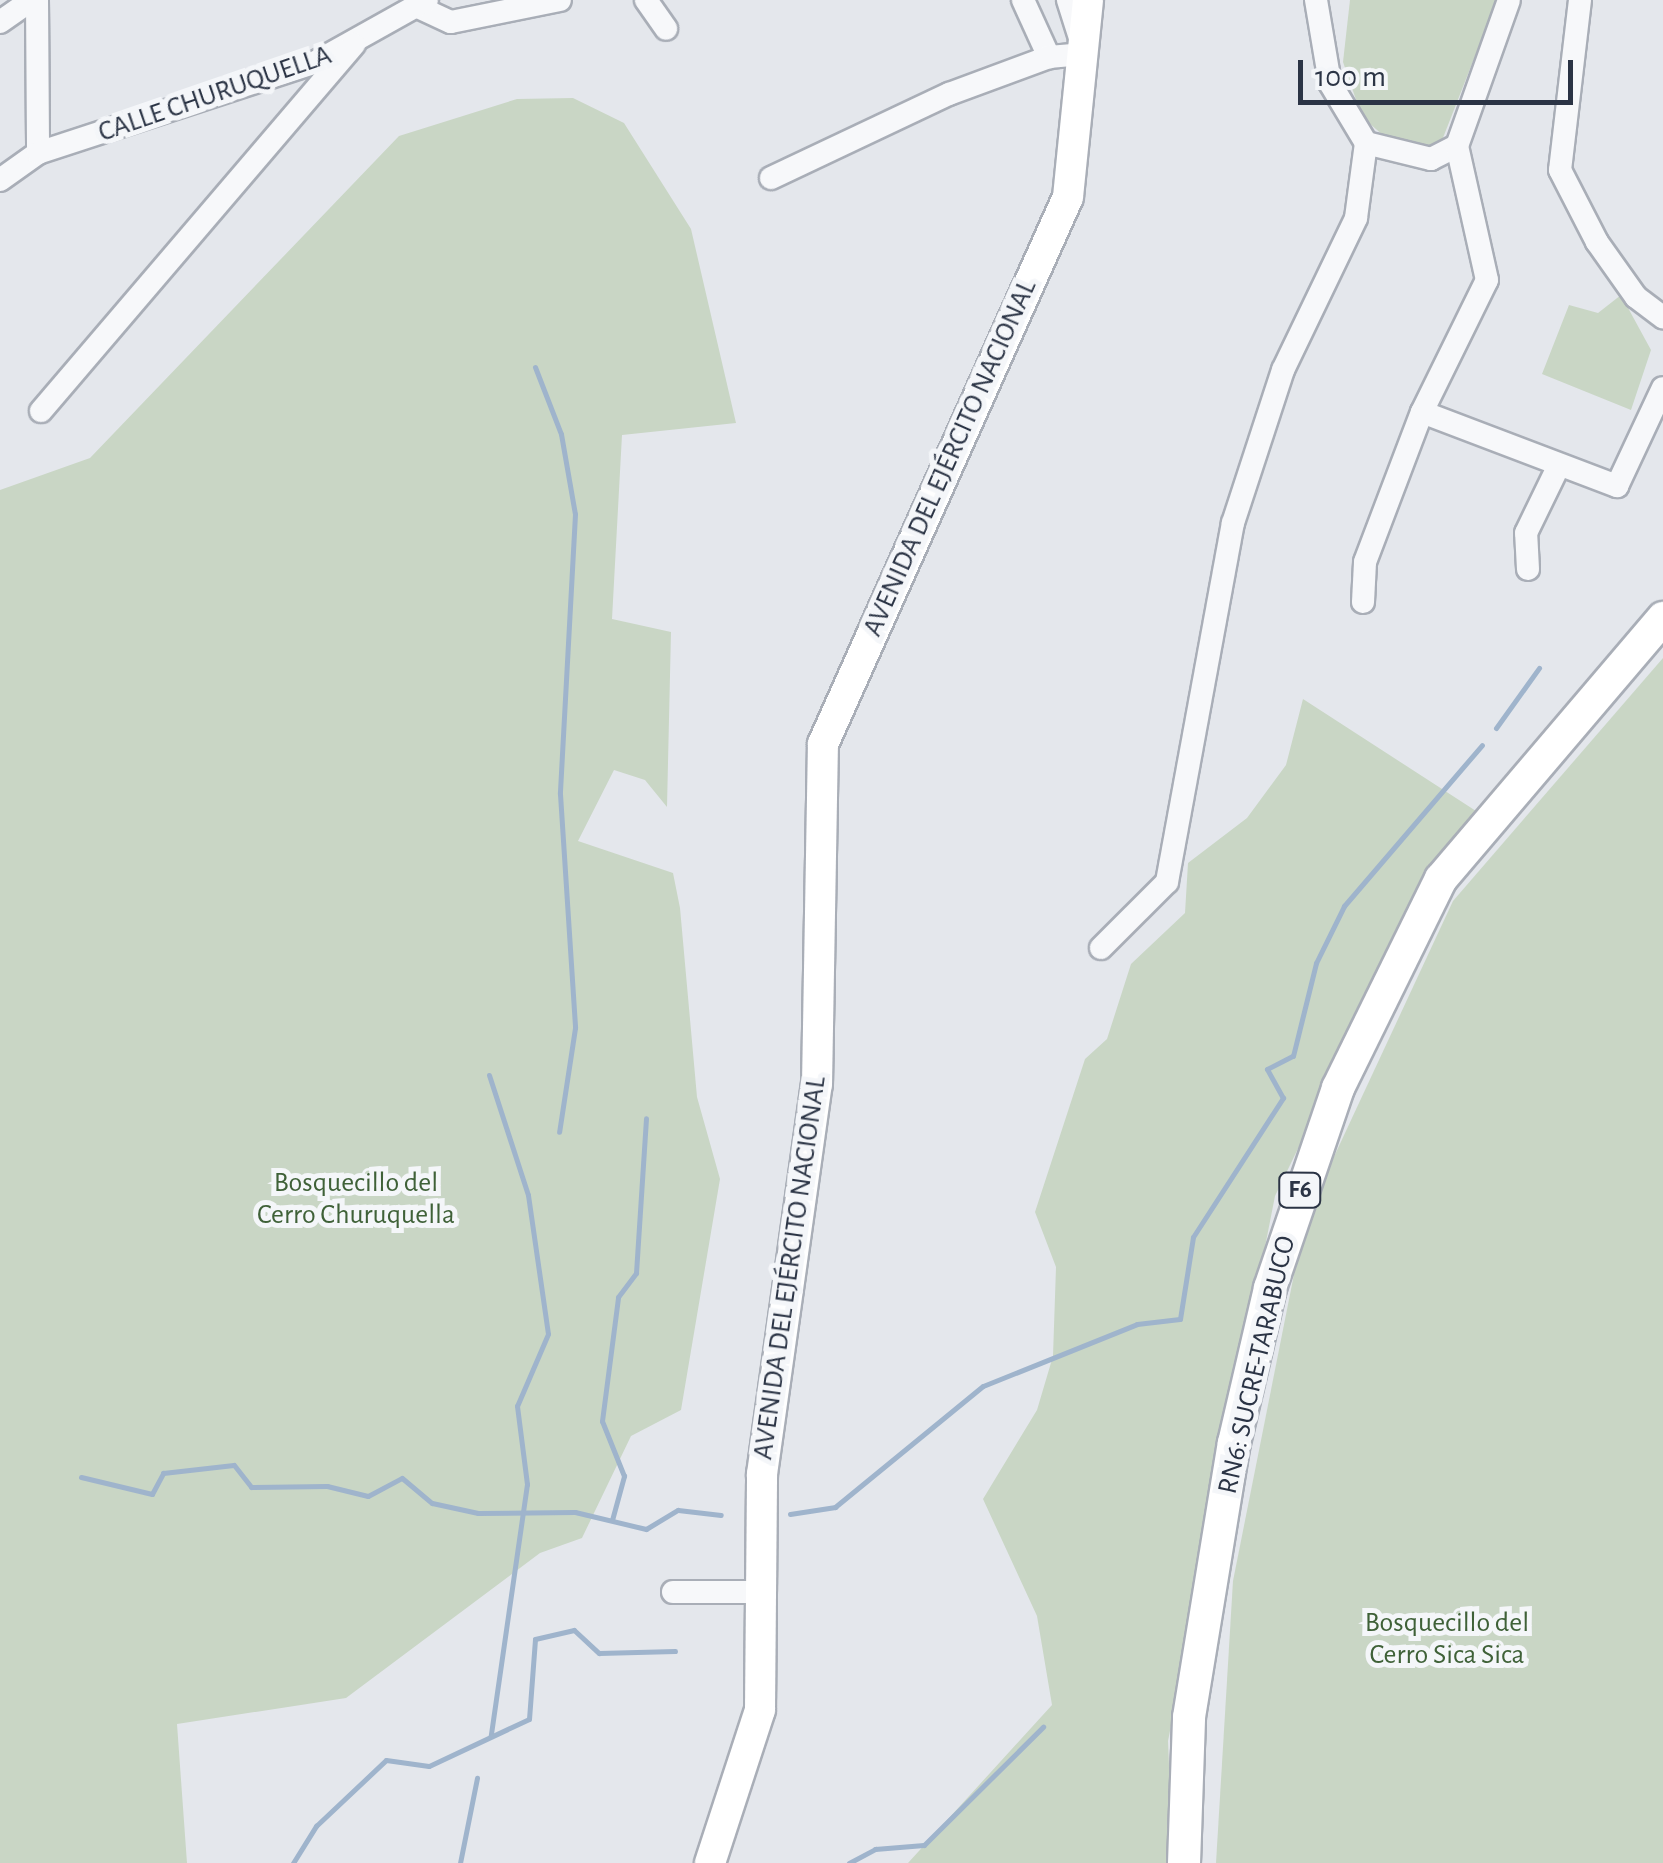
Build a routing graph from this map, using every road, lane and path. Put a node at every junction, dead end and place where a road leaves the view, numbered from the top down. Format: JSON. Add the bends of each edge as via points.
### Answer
{"nodes":[{"id":1,"x":34,"y":0,"type":"edge"},
{"id":2,"x":560,"y":0,"type":"edge"},
{"id":3,"x":646,"y":0,"type":"edge"},
{"id":4,"x":1023,"y":0,"type":"edge"},
{"id":5,"x":1068,"y":0,"type":"edge"},
{"id":6,"x":1088,"y":0,"type":"edge"},
{"id":7,"x":1316,"y":0,"type":"edge"},
{"id":8,"x":1509,"y":0,"type":"edge"},
{"id":9,"x":1580,"y":0,"type":"edge"},
{"id":10,"x":421,"y":3,"type":"edge"},
{"id":11,"x":0,"y":22,"type":"edge"},
{"id":12,"x":666,"y":29,"type":"dead end"},
{"id":13,"x":354,"y":45,"type":"junction"},
{"id":14,"x":1085,"y":54,"type":"junction"},
{"id":15,"x":1049,"y":57,"type":"junction"},
{"id":16,"x":1366,"y":142,"type":"junction"},
{"id":17,"x":1457,"y":146,"type":"junction"},
{"id":18,"x":38,"y":153,"type":"junction"},
{"id":19,"x":771,"y":178,"type":"dead end"},
{"id":20,"x":0,"y":180,"type":"edge"},
{"id":21,"x":1663,"y":317,"type":"edge"},
{"id":22,"x":1663,"y":388,"type":"edge"},
{"id":23,"x":42,"y":411,"type":"dead end"},
{"id":24,"x":1422,"y":412,"type":"junction"},
{"id":25,"x":1558,"y":468,"type":"junction"},
{"id":26,"x":1528,"y":569,"type":"dead end"},
{"id":27,"x":1363,"y":602,"type":"dead end"},
{"id":28,"x":1663,"y":618,"type":"edge"},
{"id":29,"x":1101,"y":948,"type":"dead end"},
{"id":30,"x":673,"y":1592,"type":"dead end"},
{"id":31,"x":757,"y":1592,"type":"junction"},
{"id":32,"x":710,"y":1863,"type":"edge"},
{"id":33,"x":1184,"y":1863,"type":"edge"}],
"edges":[{"from":1,"to":11,"type":"street"},
{"from":1,"to":18,"type":"street"},
{"from":2,"to":10,"type":"street","via":[[452,22]]},
{"from":3,"to":12,"type":"street"},
{"from":4,"to":15,"type":"street"},
{"from":5,"to":14,"type":"street"},
{"from":6,"to":14,"type":"main road","name":"AVENIDA DEL EJÉRCITO NACIONAL"},
{"from":7,"to":16,"type":"street","via":[[1330,83]]},
{"from":8,"to":17,"type":"street"},
{"from":9,"to":21,"type":"street","via":[[1560,170],[1636,298]]},
{"from":10,"to":13,"type":"street","name":"CALLE CHURUQUELLA"},
{"from":13,"to":18,"type":"street","name":"CALLE CHURUQUELLA"},
{"from":13,"to":23,"type":"street"},
{"from":14,"to":15,"type":"street"},
{"from":14,"to":31,"type":"main road","name":"AVENIDA DEL EJÉRCITO NACIONAL","via":[[1068,198],[823,744],[817,1086],[762,1474]]},
{"from":15,"to":19,"type":"street"},
{"from":16,"to":17,"type":"street","via":[[1430,159]]},
{"from":16,"to":29,"type":"street","via":[[1356,218],[1284,370],[1233,523],[1168,882]]},
{"from":17,"to":24,"type":"street","via":[[1487,280]]},
{"from":18,"to":20,"type":"street","name":"CALLE CHURUQUELLA"},
{"from":22,"to":25,"type":"street","via":[[1617,486]]},
{"from":24,"to":25,"type":"street"},
{"from":24,"to":27,"type":"street","via":[[1365,562]]},
{"from":25,"to":26,"type":"street","via":[[1526,534]]},
{"from":28,"to":33,"type":"highway","name":"RN6: SUCRE-TARABUCO","number":"F6","via":[[1441,880],[1338,1088],[1270,1288],[1234,1443],[1189,1717]]},
{"from":30,"to":31,"type":"street"},
{"from":31,"to":32,"type":"main road","name":"AVENIDA DEL EJÉRCITO NACIONAL","via":[[760,1710]]}]}
